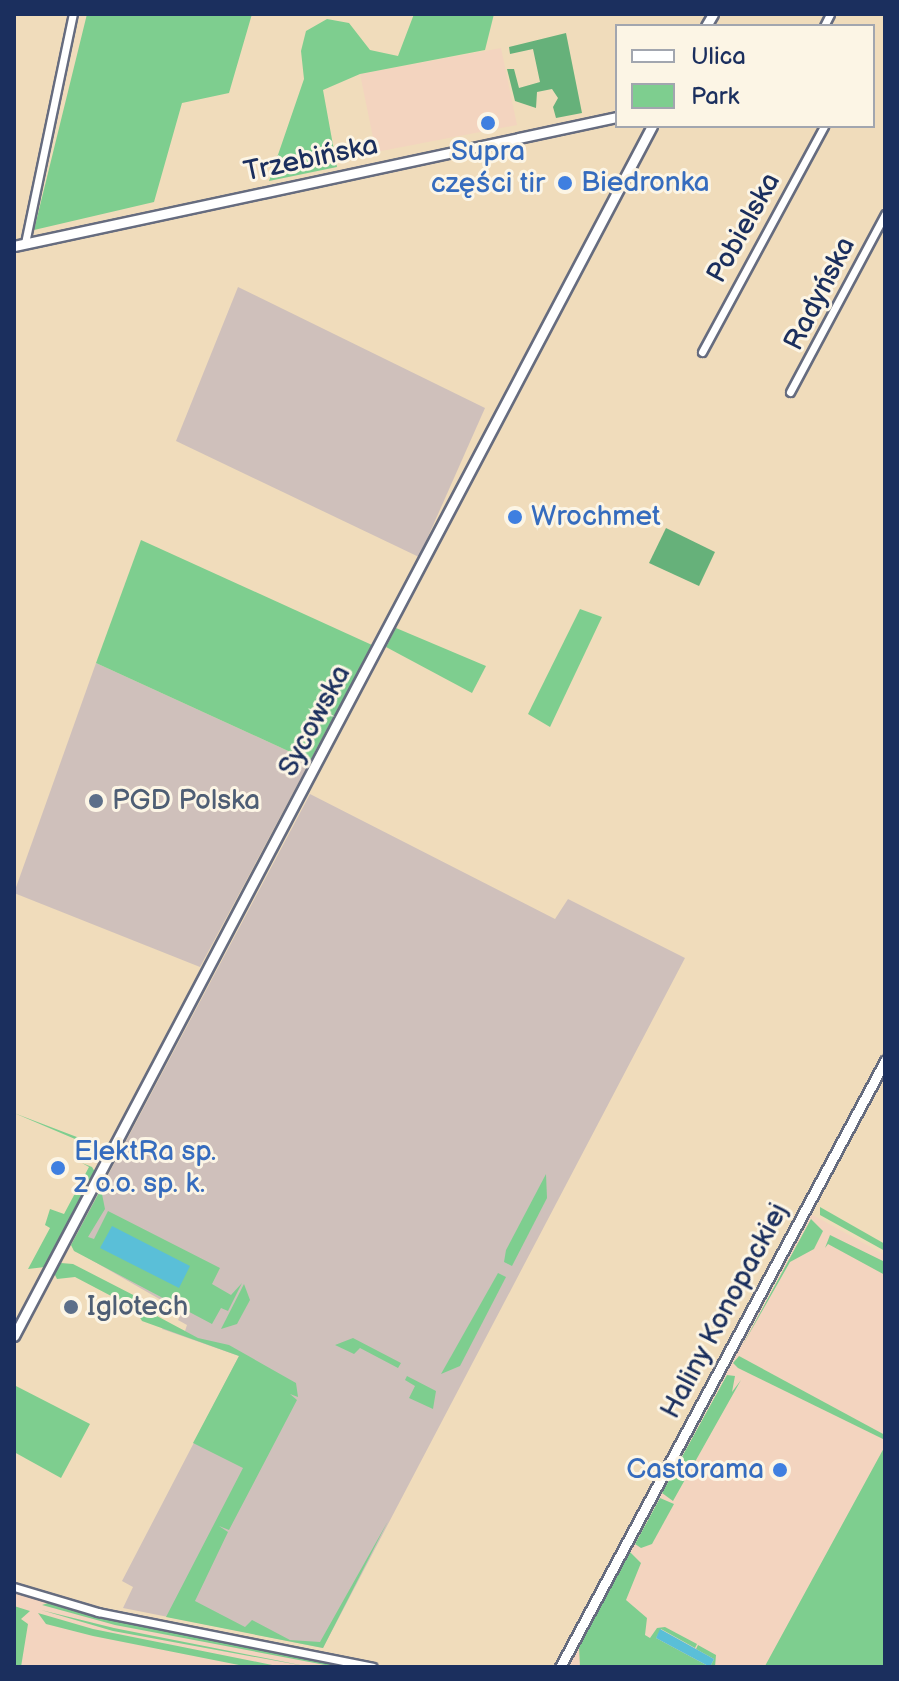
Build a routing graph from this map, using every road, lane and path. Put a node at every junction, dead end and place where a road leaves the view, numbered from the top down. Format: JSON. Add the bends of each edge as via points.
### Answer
{"nodes":[{"id":1,"x":73,"y":14,"type":"edge"},
{"id":2,"x":615,"y":117,"type":"edge"},
{"id":3,"x":651,"y":128,"type":"edge"},
{"id":4,"x":823,"y":128,"type":"edge"},
{"id":5,"x":885,"y":214,"type":"edge"},
{"id":6,"x":25,"y":243,"type":"junction"},
{"id":7,"x":14,"y":246,"type":"edge"},
{"id":8,"x":702,"y":352,"type":"dead end"},
{"id":9,"x":790,"y":392,"type":"dead end"},
{"id":10,"x":885,"y":1061,"type":"edge"},
{"id":11,"x":14,"y":1336,"type":"edge"},
{"id":12,"x":14,"y":1587,"type":"edge"},
{"id":13,"x":373,"y":1667,"type":"edge"},
{"id":14,"x":560,"y":1667,"type":"edge"}],
"edges":[{"from":1,"to":6,"type":"street"},
{"from":2,"to":6,"type":"street","name":"Trzebińska"},
{"from":3,"to":11,"type":"street","name":"Sycowska"},
{"from":4,"to":8,"type":"street","name":"Pobielska"},
{"from":5,"to":9,"type":"street","name":"Radyńska"},
{"from":6,"to":7,"type":"street","name":"Trzebińska"},
{"from":10,"to":14,"type":"street","name":"Haliny Konopackiej"},
{"from":12,"to":13,"type":"street","via":[[98,1612]]}]}
